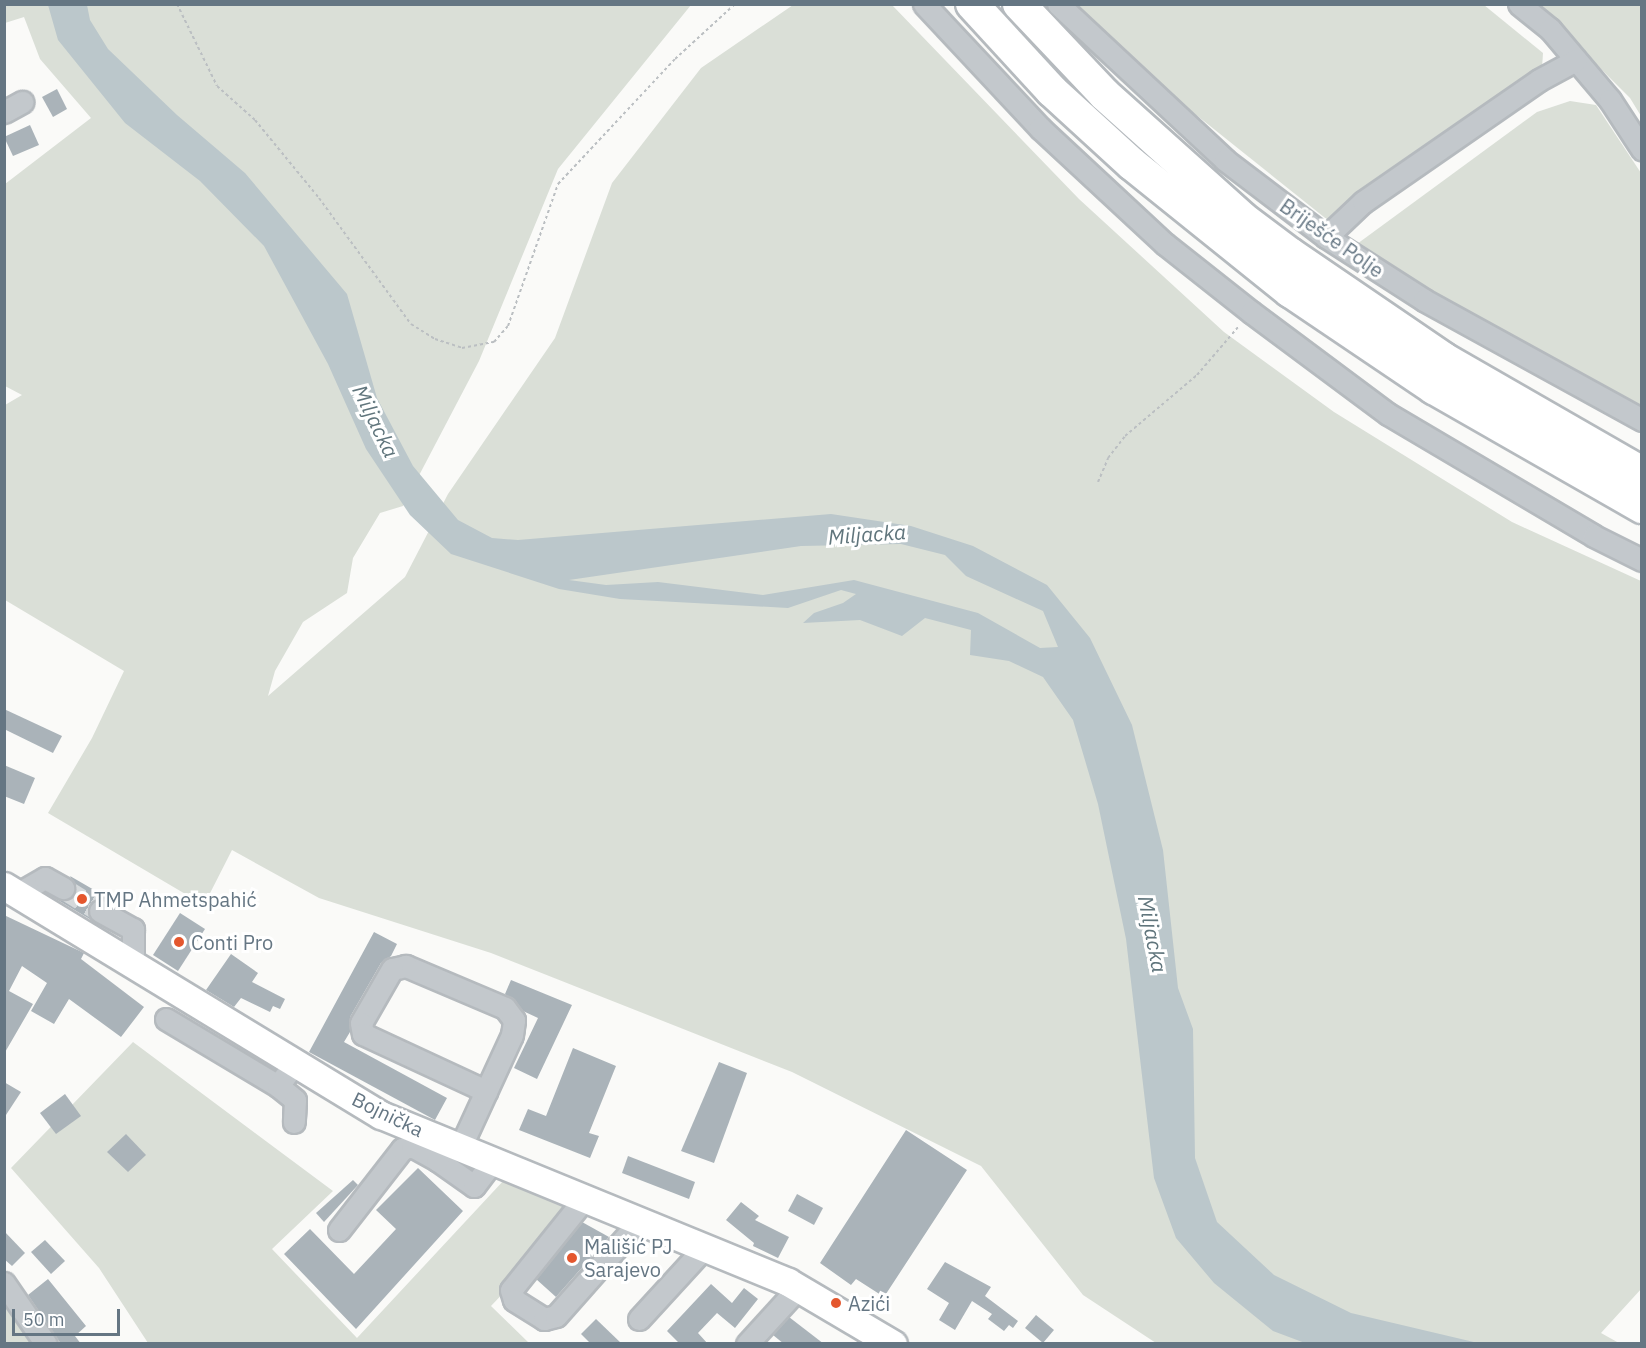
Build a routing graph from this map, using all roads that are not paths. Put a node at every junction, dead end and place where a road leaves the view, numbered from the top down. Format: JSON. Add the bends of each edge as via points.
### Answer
{"nodes":[{"id":1,"x":924,"y":4,"type":"edge"},
{"id":2,"x":972,"y":4,"type":"edge"},
{"id":3,"x":1020,"y":4,"type":"edge"},
{"id":4,"x":1058,"y":4,"type":"edge"},
{"id":5,"x":1519,"y":4,"type":"edge"},
{"id":6,"x":1576,"y":60,"type":"junction"},
{"id":7,"x":1641,"y":149,"type":"edge"},
{"id":8,"x":1326,"y":237,"type":"junction"},
{"id":9,"x":1641,"y":420,"type":"edge"},
{"id":10,"x":1641,"y":472,"type":"edge"},
{"id":11,"x":1641,"y":507,"type":"edge"},
{"id":12,"x":1641,"y":560,"type":"edge"},
{"id":13,"x":63,"y":888,"type":"tunnel mouth"},
{"id":14,"x":11,"y":890,"type":"edge"},
{"id":15,"x":100,"y":911,"type":"tunnel mouth"},
{"id":16,"x":133,"y":965,"type":"junction"},
{"id":17,"x":165,"y":1019,"type":"dead end"},
{"id":18,"x":295,"y":1063,"type":"junction"},
{"id":19,"x":278,"y":1086,"type":"junction"},
{"id":20,"x":486,"y":1090,"type":"junction"},
{"id":21,"x":294,"y":1122,"type":"dead end"},
{"id":22,"x":448,"y":1150,"type":"junction"},
{"id":23,"x":585,"y":1198,"type":"junction"},
{"id":24,"x":640,"y":1221,"type":"junction"},
{"id":25,"x":339,"y":1230,"type":"dead end"},
{"id":26,"x":705,"y":1247,"type":"junction"},
{"id":27,"x":4,"y":1283,"type":"edge"},
{"id":28,"x":799,"y":1287,"type":"junction"},
{"id":29,"x":639,"y":1319,"type":"dead end"},
{"id":30,"x":891,"y":1343,"type":"edge"},
{"id":31,"x":46,"y":1344,"type":"edge"},
{"id":32,"x":747,"y":1344,"type":"edge"}],
"edges":[{"from":1,"to":12,"type":"street","via":[[1040,128],[1166,244],[1251,312],[1388,414]]},
{"from":2,"to":11,"type":"highway","via":[[1052,91],[1132,164],[1290,291],[1434,388]]},
{"from":3,"to":10,"type":"highway","via":[[1104,94],[1242,218],[1444,359]]},
{"from":4,"to":8,"type":"street","name":"Briješće Polje","via":[[1225,160]]},
{"from":5,"to":6,"type":"street","via":[[1550,29]]},
{"from":6,"to":7,"type":"street","via":[[1610,100]]},
{"from":6,"to":8,"type":"street","via":[[1539,80],[1363,202]]},
{"from":8,"to":9,"type":"street","name":"Briješće Polje","via":[[1424,300]]},
{"from":13,"to":14,"type":"street","via":[[45,878]]},
{"from":14,"to":16,"type":"main road","name":"Bojnička"},
{"from":15,"to":16,"type":"street","via":[[133,929]]},
{"from":16,"to":18,"type":"main road","name":"Bojnička"},
{"from":17,"to":19,"type":"street"},
{"from":18,"to":19,"type":"street"},
{"from":18,"to":22,"type":"main road","name":"Bojnička"},
{"from":19,"to":21,"type":"street","via":[[295,1100]]},
{"from":20,"to":20,"type":"street","via":[[512,1035],[514,1020],[510,1013],[406,966],[392,969],[361,1023],[363,1034]]},
{"from":20,"to":22,"type":"street"},
{"from":22,"to":23,"type":"main road","name":"Bojnička","via":[[493,1161]]},
{"from":22,"to":25,"type":"street","via":[[405,1146]]},
{"from":23,"to":24,"type":"main road","name":"Bojnička"},
{"from":23,"to":24,"type":"street","via":[[510,1290],[514,1300],[544,1319],[556,1316]]},
{"from":24,"to":26,"type":"main road","name":"Bojnička"},
{"from":26,"to":28,"type":"main road","name":"Bojnička"},
{"from":26,"to":29,"type":"street"},
{"from":27,"to":31,"type":"street"},
{"from":28,"to":30,"type":"main road","name":"Bojnička"},
{"from":28,"to":32,"type":"street"}]}
